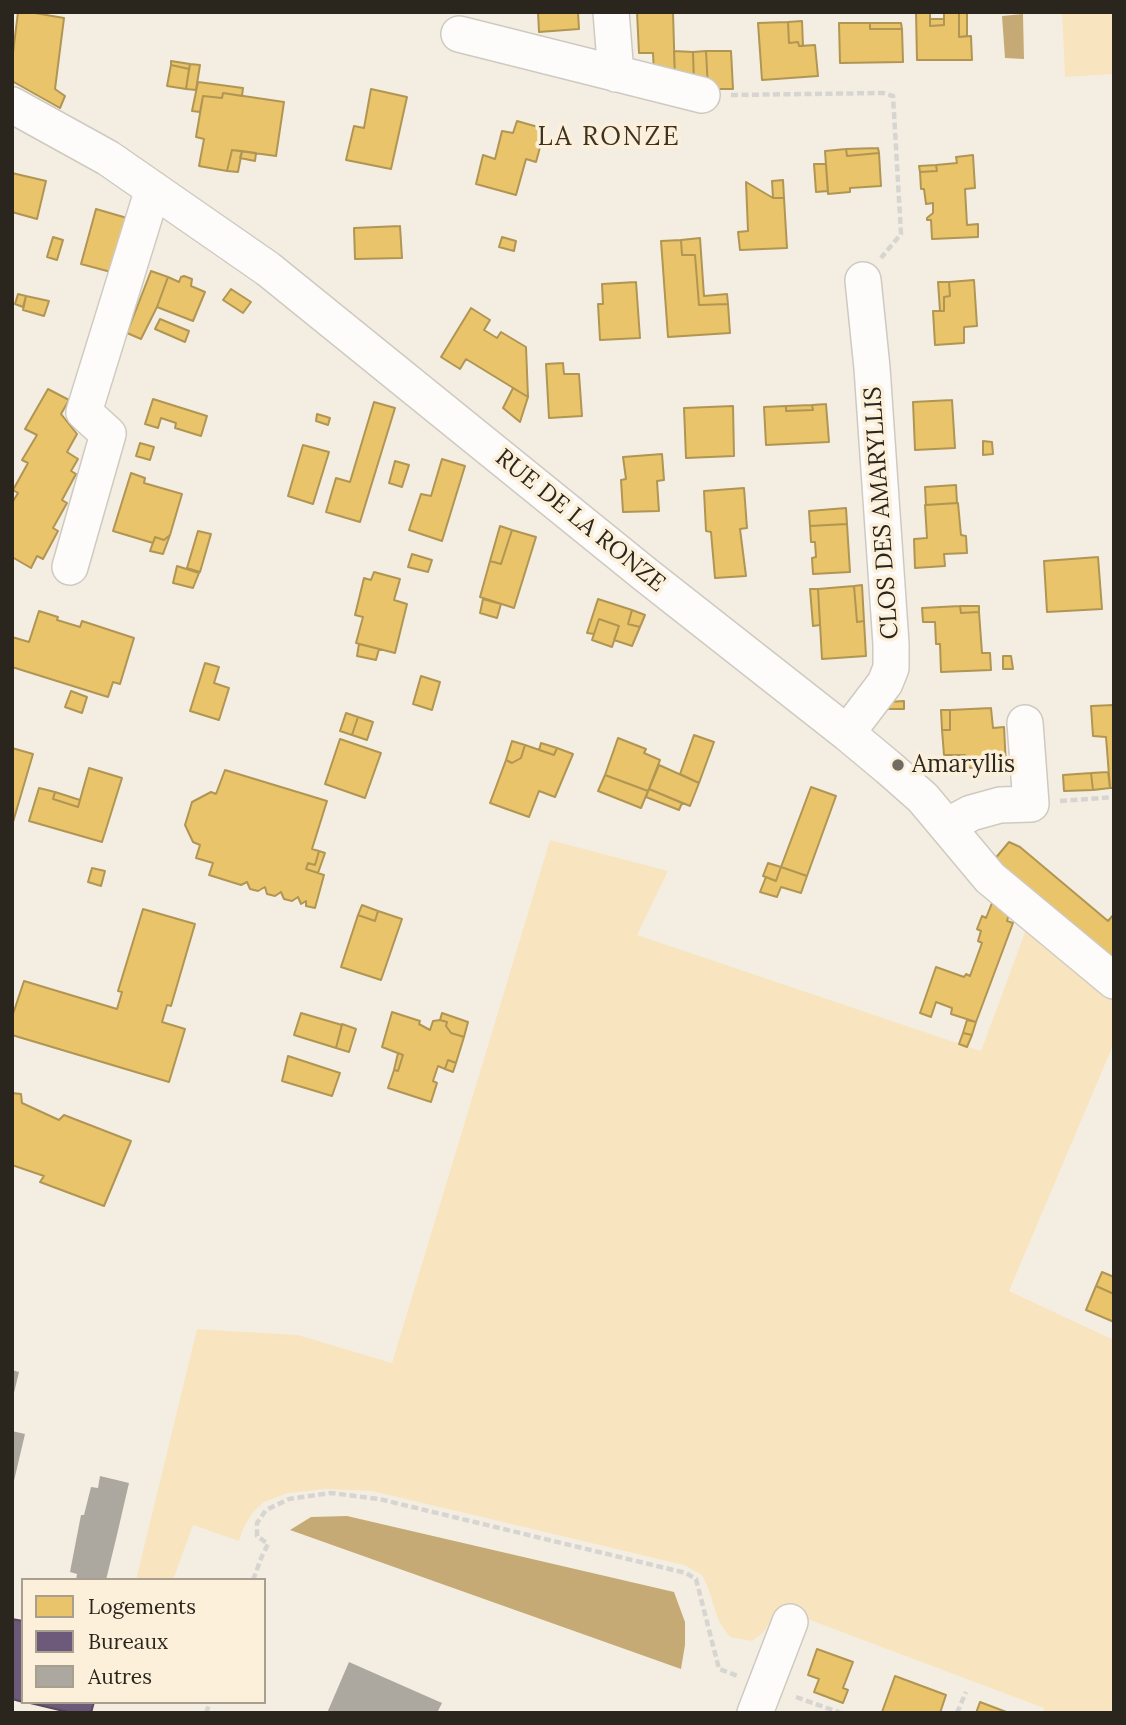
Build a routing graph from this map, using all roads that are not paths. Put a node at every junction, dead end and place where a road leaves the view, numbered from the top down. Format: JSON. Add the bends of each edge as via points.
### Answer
{"nodes":[{"id":1,"x":611,"y":12,"type":"edge"},
{"id":2,"x":459,"y":34,"type":"dead end"},
{"id":3,"x":616,"y":74,"type":"junction"},
{"id":4,"x":702,"y":95,"type":"road end"},
{"id":5,"x":12,"y":105,"type":"edge"},
{"id":6,"x":153,"y":189,"type":"junction"},
{"id":7,"x":863,"y":280,"type":"road end"},
{"id":8,"x":70,"y":567,"type":"dead end"},
{"id":9,"x":1025,"y":723,"type":"dead end"},
{"id":10,"x":846,"y":733,"type":"junction"},
{"id":11,"x":947,"y":827,"type":"junction"},
{"id":12,"x":1114,"y":981,"type":"edge"},
{"id":13,"x":790,"y":1622,"type":"dead end"},
{"id":14,"x":760,"y":1700,"type":"edge"}],
"edges":[{"from":1,"to":3,"type":"street"},
{"from":2,"to":3,"type":"street"},
{"from":3,"to":4,"type":"street"},
{"from":5,"to":6,"type":"street","name":"RUE DE LA RONZE","via":[[108,158]]},
{"from":6,"to":8,"type":"street","via":[[84,412],[108,434]]},
{"from":6,"to":10,"type":"street","name":"RUE DE LA RONZE","via":[[268,269]]},
{"from":7,"to":10,"type":"street","name":"CLOS DES AMARYLLIS","via":[[891,668],[886,683]]},
{"from":9,"to":11,"type":"street","via":[[1031,804],[1000,805],[971,813]]},
{"from":10,"to":11,"type":"street","name":"RUE DE LA RONZE","via":[[923,798]]},
{"from":11,"to":12,"type":"street","name":"RUE DE LA RONZE","via":[[990,878]]},
{"from":13,"to":14,"type":"street"}]}
